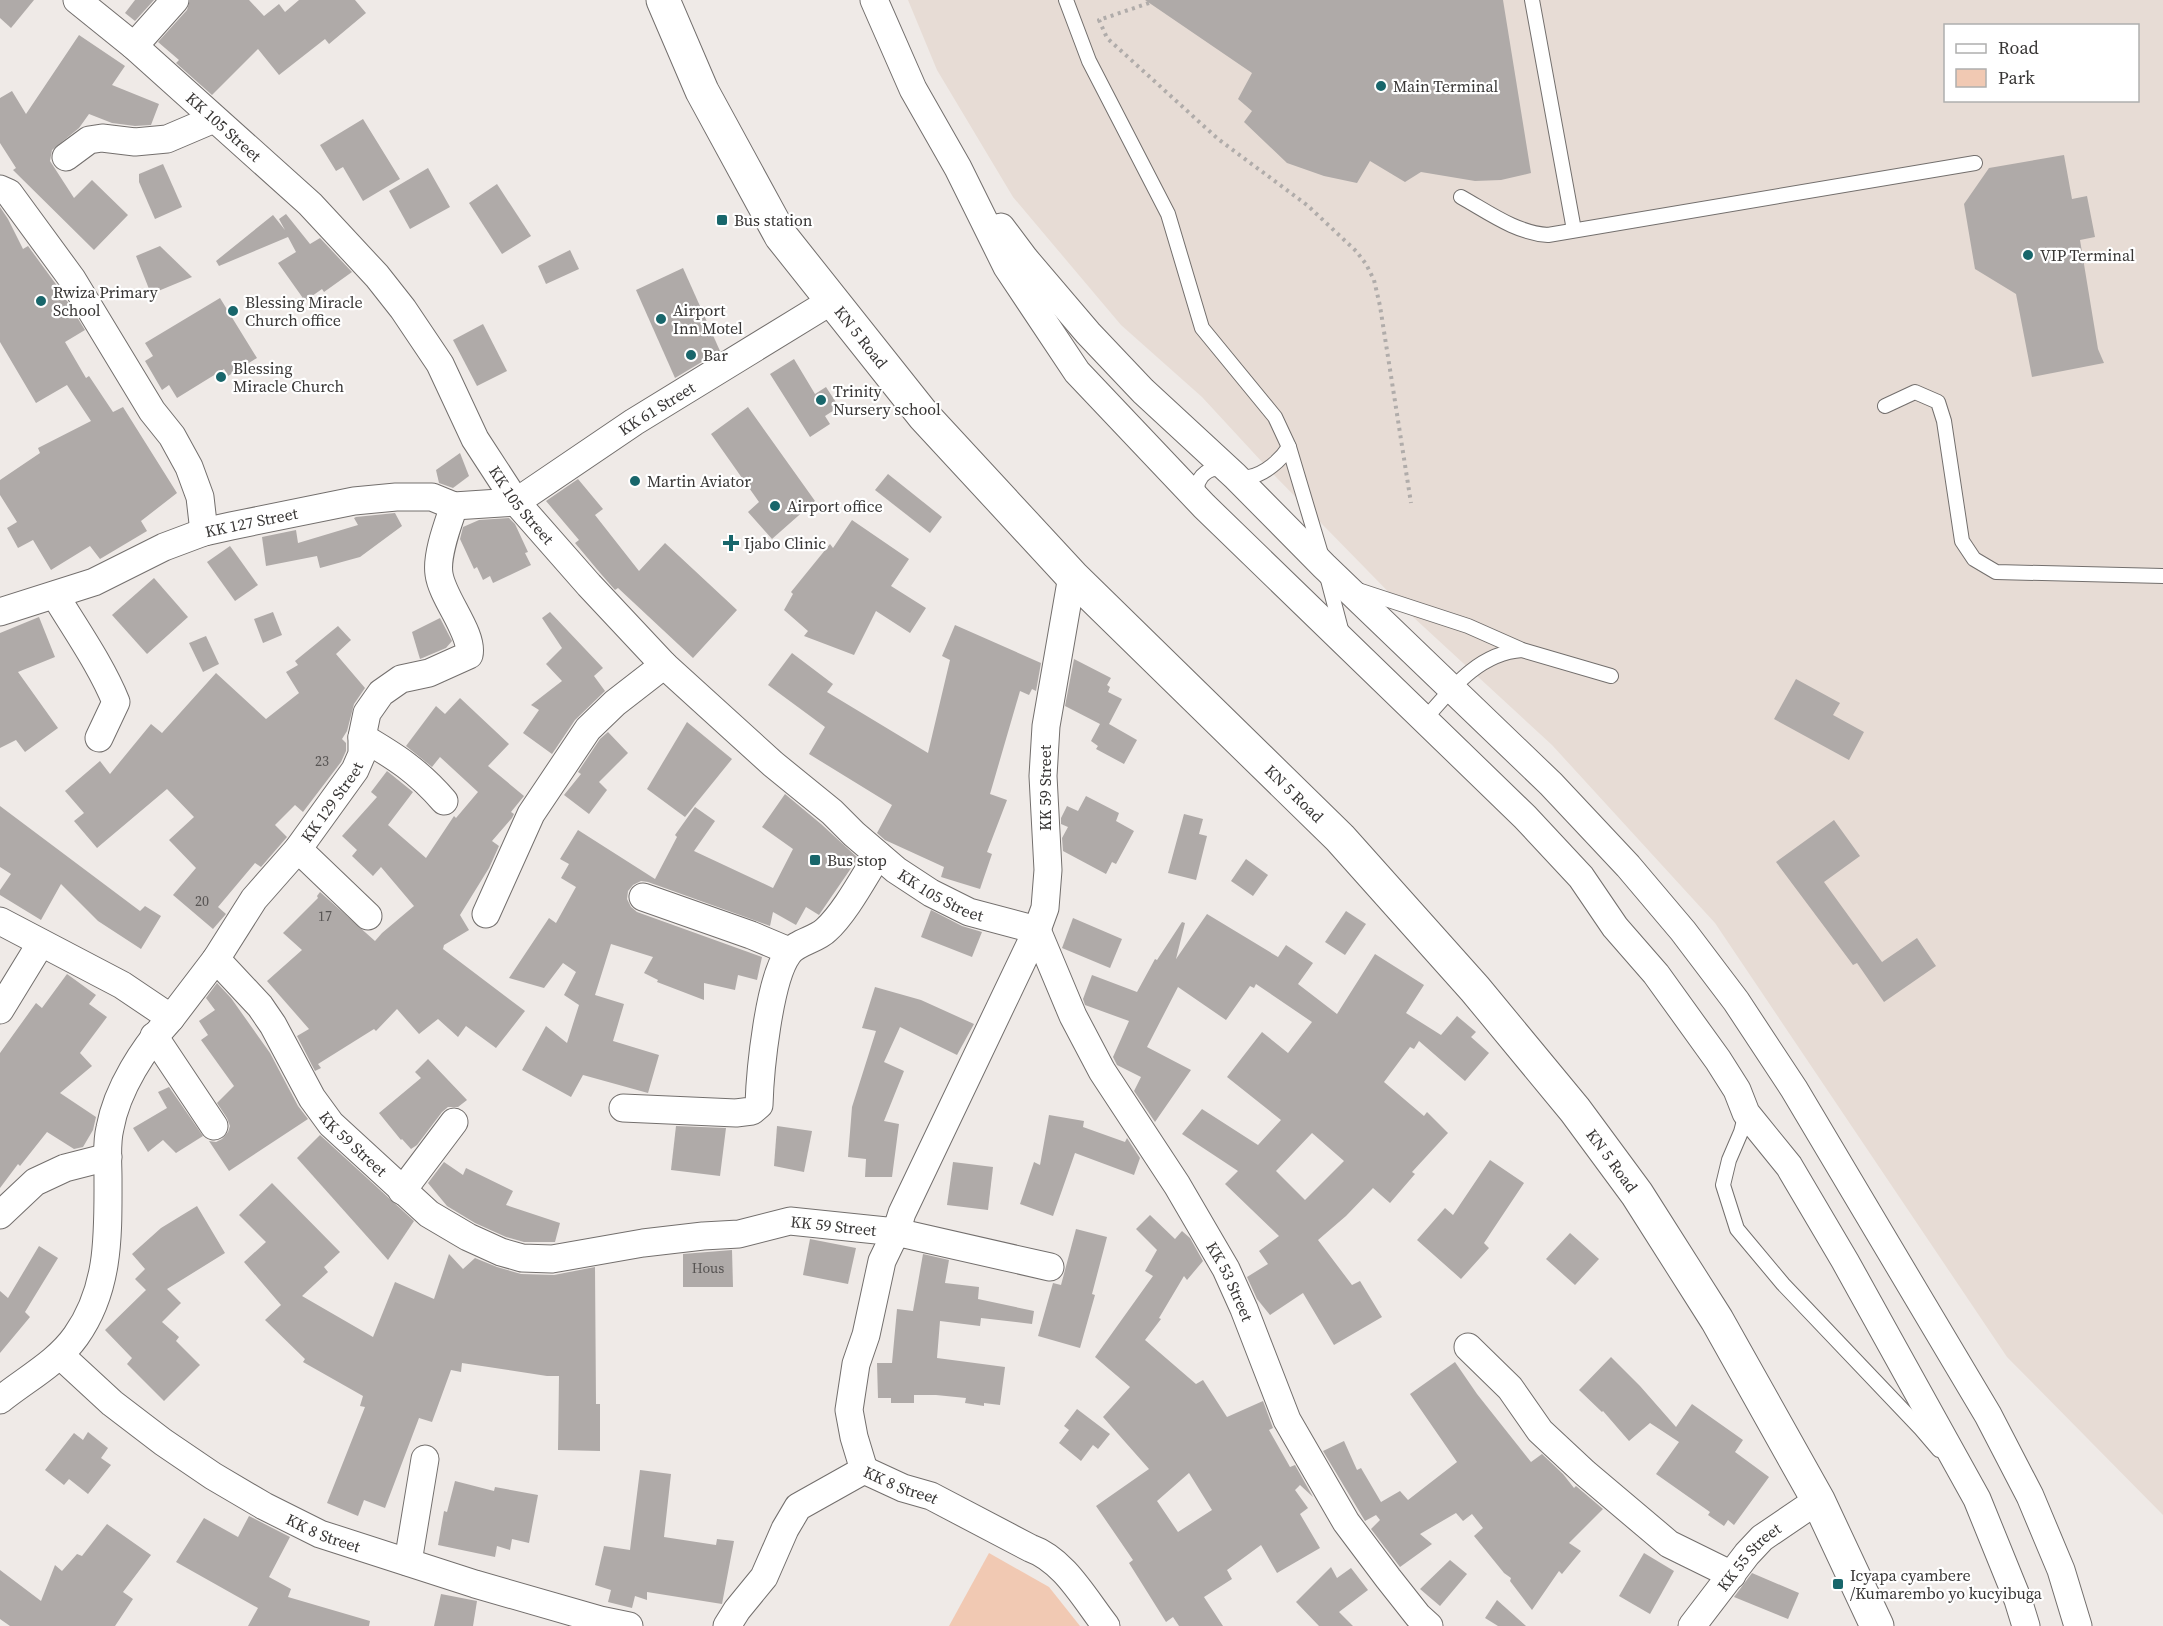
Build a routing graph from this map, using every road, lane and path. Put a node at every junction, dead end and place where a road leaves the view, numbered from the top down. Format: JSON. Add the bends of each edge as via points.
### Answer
{"nodes":[{"id":1,"x":77,"y":0,"type":"edge"},
{"id":2,"x":175,"y":0,"type":"edge"},
{"id":3,"x":663,"y":0,"type":"edge"},
{"id":4,"x":874,"y":0,"type":"edge"},
{"id":5,"x":1066,"y":0,"type":"edge"},
{"id":6,"x":1533,"y":0,"type":"edge"},
{"id":7,"x":1149,"y":3,"type":"dead end"},
{"id":8,"x":134,"y":46,"type":"junction"},
{"id":9,"x":214,"y":118,"type":"junction"},
{"id":10,"x":66,"y":157,"type":"dead end"},
{"id":11,"x":1975,"y":163,"type":"dead end"},
{"id":12,"x":957,"y":168,"type":"junction"},
{"id":13,"x":0,"y":189,"type":"edge"},
{"id":14,"x":1461,"y":197,"type":"dead end"},
{"id":15,"x":1574,"y":230,"type":"junction"},
{"id":16,"x":833,"y":300,"type":"junction"},
{"id":17,"x":1885,"y":406,"type":"dead end"},
{"id":18,"x":1289,"y":447,"type":"junction"},
{"id":19,"x":1235,"y":476,"type":"junction"},
{"id":20,"x":516,"y":502,"type":"junction"},
{"id":21,"x":1411,"y":503,"type":"dead end"},
{"id":22,"x":453,"y":506,"type":"junction"},
{"id":23,"x":1204,"y":506,"type":"junction"},
{"id":24,"x":204,"y":532,"type":"junction"},
{"id":25,"x":1324,"y":566,"type":"junction"},
{"id":26,"x":1072,"y":576,"type":"junction"},
{"id":27,"x":2163,"y":576,"type":"edge"},
{"id":28,"x":1344,"y":586,"type":"junction"},
{"id":29,"x":55,"y":595,"type":"junction"},
{"id":30,"x":0,"y":612,"type":"edge"},
{"id":31,"x":1345,"y":643,"type":"junction"},
{"id":32,"x":1522,"y":650,"type":"junction"},
{"id":33,"x":664,"y":665,"type":"junction"},
{"id":34,"x":1611,"y":676,"type":"dead end"},
{"id":35,"x":1452,"y":689,"type":"junction"},
{"id":36,"x":1425,"y":718,"type":"junction"},
{"id":37,"x":362,"y":737,"type":"junction"},
{"id":38,"x":99,"y":738,"type":"dead end"},
{"id":39,"x":444,"y":801,"type":"dead end"},
{"id":40,"x":298,"y":849,"type":"junction"},
{"id":41,"x":878,"y":855,"type":"junction"},
{"id":42,"x":643,"y":897,"type":"dead end"},
{"id":43,"x":486,"y":914,"type":"dead end"},
{"id":44,"x":368,"y":916,"type":"dead end"},
{"id":45,"x":0,"y":921,"type":"edge"},
{"id":46,"x":1037,"y":930,"type":"junction"},
{"id":47,"x":41,"y":943,"type":"junction"},
{"id":48,"x":789,"y":951,"type":"junction"},
{"id":49,"x":216,"y":959,"type":"junction"},
{"id":50,"x":0,"y":1010,"type":"edge"},
{"id":51,"x":162,"y":1027,"type":"junction"},
{"id":52,"x":623,"y":1108,"type":"dead end"},
{"id":53,"x":1746,"y":1113,"type":"junction"},
{"id":54,"x":454,"y":1122,"type":"dead end"},
{"id":55,"x":214,"y":1126,"type":"dead end"},
{"id":56,"x":108,"y":1157,"type":"junction"},
{"id":57,"x":402,"y":1191,"type":"junction"},
{"id":58,"x":0,"y":1215,"type":"edge"},
{"id":59,"x":896,"y":1232,"type":"junction"},
{"id":60,"x":1050,"y":1267,"type":"dead end"},
{"id":61,"x":1468,"y":1347,"type":"dead end"},
{"id":62,"x":60,"y":1355,"type":"junction"},
{"id":63,"x":0,"y":1400,"type":"edge"},
{"id":64,"x":425,"y":1459,"type":"dead end"},
{"id":65,"x":864,"y":1470,"type":"junction"},
{"id":66,"x":1977,"y":1499,"type":"junction"},
{"id":67,"x":1818,"y":1500,"type":"junction"},
{"id":68,"x":408,"y":1562,"type":"junction"},
{"id":69,"x":1732,"y":1575,"type":"junction"},
{"id":70,"x":629,"y":1626,"type":"edge"},
{"id":71,"x":727,"y":1626,"type":"edge"},
{"id":72,"x":1106,"y":1626,"type":"edge"},
{"id":73,"x":1428,"y":1626,"type":"edge"},
{"id":74,"x":1692,"y":1626,"type":"edge"},
{"id":75,"x":1877,"y":1626,"type":"edge"},
{"id":76,"x":2026,"y":1626,"type":"edge"},
{"id":77,"x":2078,"y":1626,"type":"edge"}],
"edges":[{"from":1,"to":8,"type":"street","name":"KK 105 Street"},
{"from":2,"to":8,"type":"street"},
{"from":3,"to":16,"type":"main road","name":"KN 5 Road","via":[[702,91],[748,179],[781,236]]},
{"from":4,"to":12,"type":"street","via":[[913,89]]},
{"from":5,"to":18,"type":"lane","via":[[1089,61],[1168,214],[1202,328],[1275,417]]},
{"from":6,"to":15,"type":"lane"},
{"from":7,"to":21,"type":"path","via":[[1099,20],[1107,38],[1218,139],[1307,204],[1366,264],[1380,306]]},
{"from":8,"to":9,"type":"street","name":"KK 105 Street"},
{"from":9,"to":10,"type":"street","via":[[167,139],[89,140]]},
{"from":9,"to":20,"type":"street","name":"KK 105 Street","via":[[310,204],[403,309],[440,364],[475,439]]},
{"from":11,"to":15,"type":"lane"},
{"from":12,"to":19,"type":"street","via":[[1025,259],[1088,333],[1143,391]]},
{"from":12,"to":23,"type":"street","via":[[1007,267],[1077,372]]},
{"from":13,"to":24,"type":"street","via":[[9,193],[72,279],[152,411],[172,436],[200,497]]},
{"from":14,"to":15,"type":"lane","via":[[1534,234]]},
{"from":16,"to":20,"type":"street","name":"KK 61 Street","via":[[634,422]]},
{"from":16,"to":26,"type":"main road","name":"KN 5 Road","via":[[924,416]]},
{"from":17,"to":27,"type":"lane","via":[[1916,392],[1938,402],[1962,541],[1974,559],[1996,572]]},
{"from":18,"to":19,"type":"lane","via":[[1281,459],[1256,475]]},
{"from":18,"to":25,"type":"lane"},
{"from":19,"to":23,"type":"lane","via":[[1216,468],[1204,474],[1197,487]]},
{"from":19,"to":25,"type":"street"},
{"from":20,"to":22,"type":"street","name":"KK 127 Street"},
{"from":20,"to":33,"type":"street","name":"KK 105 Street"},
{"from":22,"to":24,"type":"street","name":"KK 127 Street","via":[[432,497],[396,496]]},
{"from":22,"to":37,"type":"street","name":"KK 129 Street","via":[[438,573],[469,642],[469,655],[429,673],[401,679],[381,693],[367,713]]},
{"from":23,"to":31,"type":"street"},
{"from":24,"to":29,"type":"street","name":"KK 127 Street","via":[[94,582]]},
{"from":25,"to":28,"type":"street"},
{"from":25,"to":31,"type":"lane"},
{"from":26,"to":46,"type":"street","name":"KK 59 Street","via":[[1046,726],[1042,776],[1048,870],[1045,908]]},
{"from":26,"to":67,"type":"main road","name":"KN 5 Road","via":[[1340,838],[1475,988],[1575,1110],[1637,1194],[1717,1320]]},
{"from":28,"to":32,"type":"lane","via":[[1468,626]]},
{"from":28,"to":35,"type":"street"},
{"from":29,"to":30,"type":"street","name":"KK 127 Street"},
{"from":29,"to":38,"type":"street","via":[[106,677],[116,702]]},
{"from":31,"to":36,"type":"street"},
{"from":32,"to":34,"type":"lane"},
{"from":32,"to":35,"type":"lane","via":[[1490,657]]},
{"from":33,"to":41,"type":"street","name":"KK 105 Street"},
{"from":33,"to":43,"type":"street","via":[[588,729],[531,814]]},
{"from":35,"to":36,"type":"lane"},
{"from":35,"to":77,"type":"street","via":[[1551,784],[1628,866],[1743,1011],[1813,1119],[1988,1415],[2030,1496],[2061,1570]]},
{"from":36,"to":53,"type":"street","via":[[1581,877],[1718,1060]]},
{"from":37,"to":39,"type":"street","via":[[402,761]]},
{"from":37,"to":40,"type":"street","name":"KK 129 Street","via":[[362,754],[355,770]]},
{"from":40,"to":44,"type":"street"},
{"from":40,"to":49,"type":"street","name":"KK 129 Street","via":[[254,899]]},
{"from":41,"to":46,"type":"street","name":"KK 105 Street","via":[[931,893],[969,912]]},
{"from":41,"to":48,"type":"street","via":[[826,931]]},
{"from":42,"to":48,"type":"street"},
{"from":45,"to":47,"type":"street"},
{"from":46,"to":59,"type":"street","name":"KK 59 Street"},
{"from":46,"to":73,"type":"street","name":"KK 53 Street","via":[[1073,1016],[1102,1071],[1177,1185],[1226,1269],[1287,1420],[1346,1522]]},
{"from":47,"to":50,"type":"street"},
{"from":47,"to":51,"type":"street","via":[[122,985]]},
{"from":48,"to":52,"type":"street","via":[[781,964],[771,1004],[759,1105],[752,1111],[736,1113]]},
{"from":49,"to":51,"type":"street","name":"KK 129 Street"},
{"from":49,"to":57,"type":"street","name":"KK 59 Street","via":[[260,1006],[331,1124]]},
{"from":51,"to":55,"type":"street"},
{"from":51,"to":56,"type":"street","name":"KK 129 Street","via":[[125,1085],[110,1128]]},
{"from":53,"to":66,"type":"street","via":[[1795,1175]]},
{"from":53,"to":66,"type":"lane","via":[[1723,1185],[1737,1229],[1783,1284],[1921,1429]]},
{"from":54,"to":57,"type":"street"},
{"from":56,"to":58,"type":"street","via":[[65,1168],[35,1182]]},
{"from":56,"to":62,"type":"street","name":"KK 129 Street","via":[[109,1242],[99,1292],[77,1335]]},
{"from":57,"to":59,"type":"street","name":"KK 59 Street","via":[[429,1214],[468,1237],[501,1252],[536,1260],[643,1243],[739,1234],[790,1221]]},
{"from":59,"to":60,"type":"street"},
{"from":59,"to":65,"type":"street","via":[[882,1261],[856,1364],[849,1410]]},
{"from":61,"to":69,"type":"street","via":[[1510,1388],[1540,1431],[1585,1473],[1669,1544]]},
{"from":62,"to":63,"type":"street","name":"KK 129 Street"},
{"from":62,"to":68,"type":"street","name":"KK 8 Street","via":[[112,1403],[223,1482],[320,1534]]},
{"from":64,"to":68,"type":"street"},
{"from":65,"to":71,"type":"street","name":"KK 8 Street","via":[[798,1507],[764,1577]]},
{"from":65,"to":72,"type":"street","name":"KK 8 Street","via":[[931,1496],[1044,1553],[1062,1569]]},
{"from":66,"to":76,"type":"street"},
{"from":67,"to":69,"type":"street","name":"KK 55 Street","via":[[1762,1538]]},
{"from":67,"to":75,"type":"main road","name":"KN 5 Road"},
{"from":68,"to":70,"type":"street","name":"KK 8 Street"},
{"from":69,"to":74,"type":"street","name":"KK 55 Street"}]}
